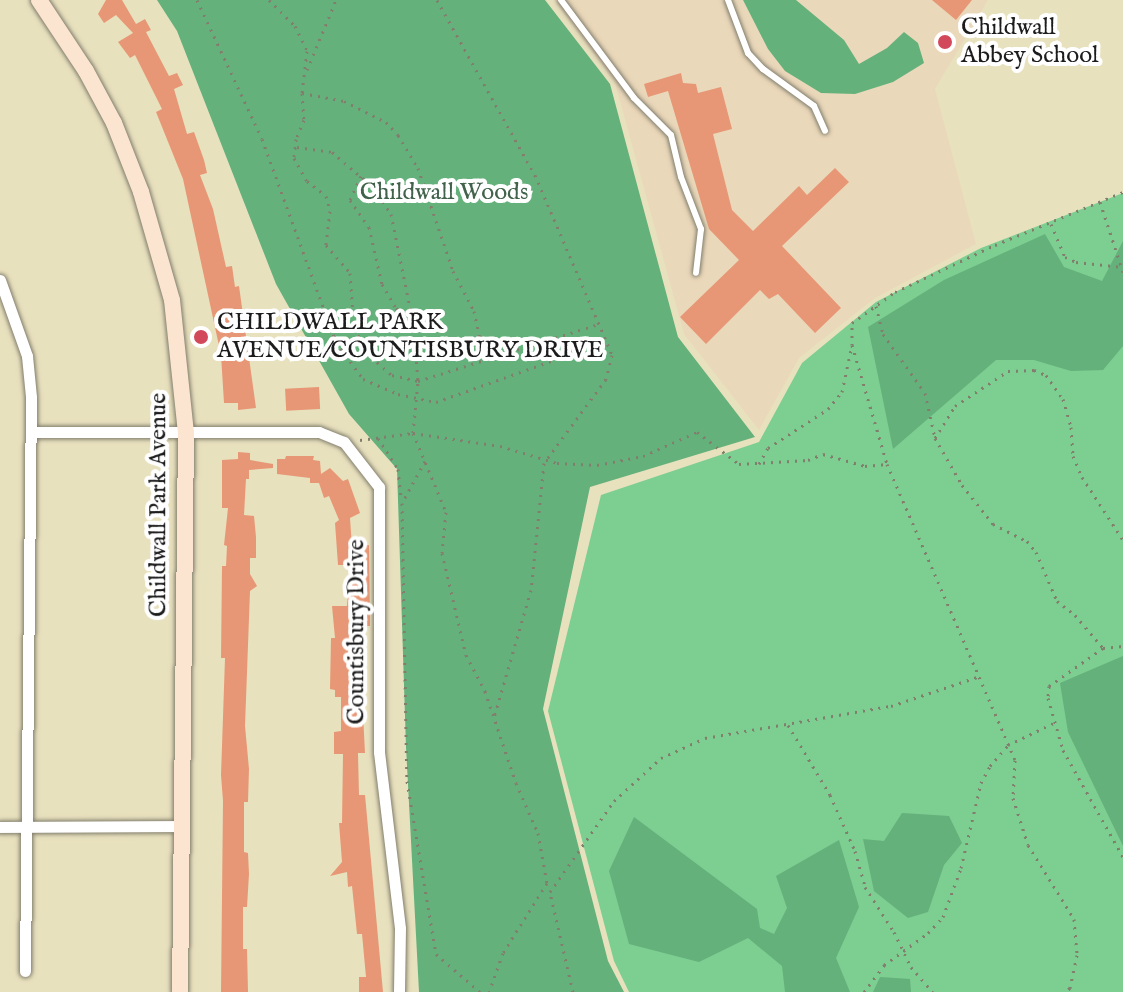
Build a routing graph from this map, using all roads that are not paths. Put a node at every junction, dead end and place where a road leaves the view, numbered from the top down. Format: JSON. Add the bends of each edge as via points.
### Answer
{"nodes":[{"id":1,"x":39,"y":0,"type":"edge"},
{"id":2,"x":561,"y":0,"type":"edge"},
{"id":3,"x":728,"y":0,"type":"edge"},
{"id":4,"x":825,"y":131,"type":"dead end"},
{"id":5,"x":696,"y":273,"type":"dead end"},
{"id":6,"x":0,"y":280,"type":"edge"},
{"id":7,"x":32,"y":432,"type":"junction"},
{"id":8,"x":186,"y":433,"type":"junction"},
{"id":9,"x":181,"y":826,"type":"junction"},
{"id":10,"x":0,"y":827,"type":"edge"},
{"id":11,"x":27,"y":827,"type":"junction"},
{"id":12,"x":25,"y":971,"type":"dead end"},
{"id":13,"x":180,"y":992,"type":"edge"},
{"id":14,"x":399,"y":992,"type":"edge"}],
"edges":[{"from":1,"to":8,"type":"street","name":"Childwall Park Avenue","via":[[114,123],[141,192],[172,300]]},
{"from":2,"to":5,"type":"lane","via":[[634,98],[671,135],[701,229]]},
{"from":3,"to":4,"type":"lane","via":[[748,53],[814,106]]},
{"from":6,"to":7,"type":"street","via":[[27,356]]},
{"from":7,"to":8,"type":"street"},
{"from":7,"to":11,"type":"street"},
{"from":8,"to":9,"type":"street","name":"Childwall Park Avenue"},
{"from":8,"to":14,"type":"street","name":"Countisbury Drive","via":[[319,432],[344,442],[379,487],[379,752],[400,928]]},
{"from":9,"to":11,"type":"street"},
{"from":9,"to":13,"type":"street","name":"Childwall Park Avenue"},
{"from":10,"to":11,"type":"street"},
{"from":11,"to":12,"type":"street"}]}
